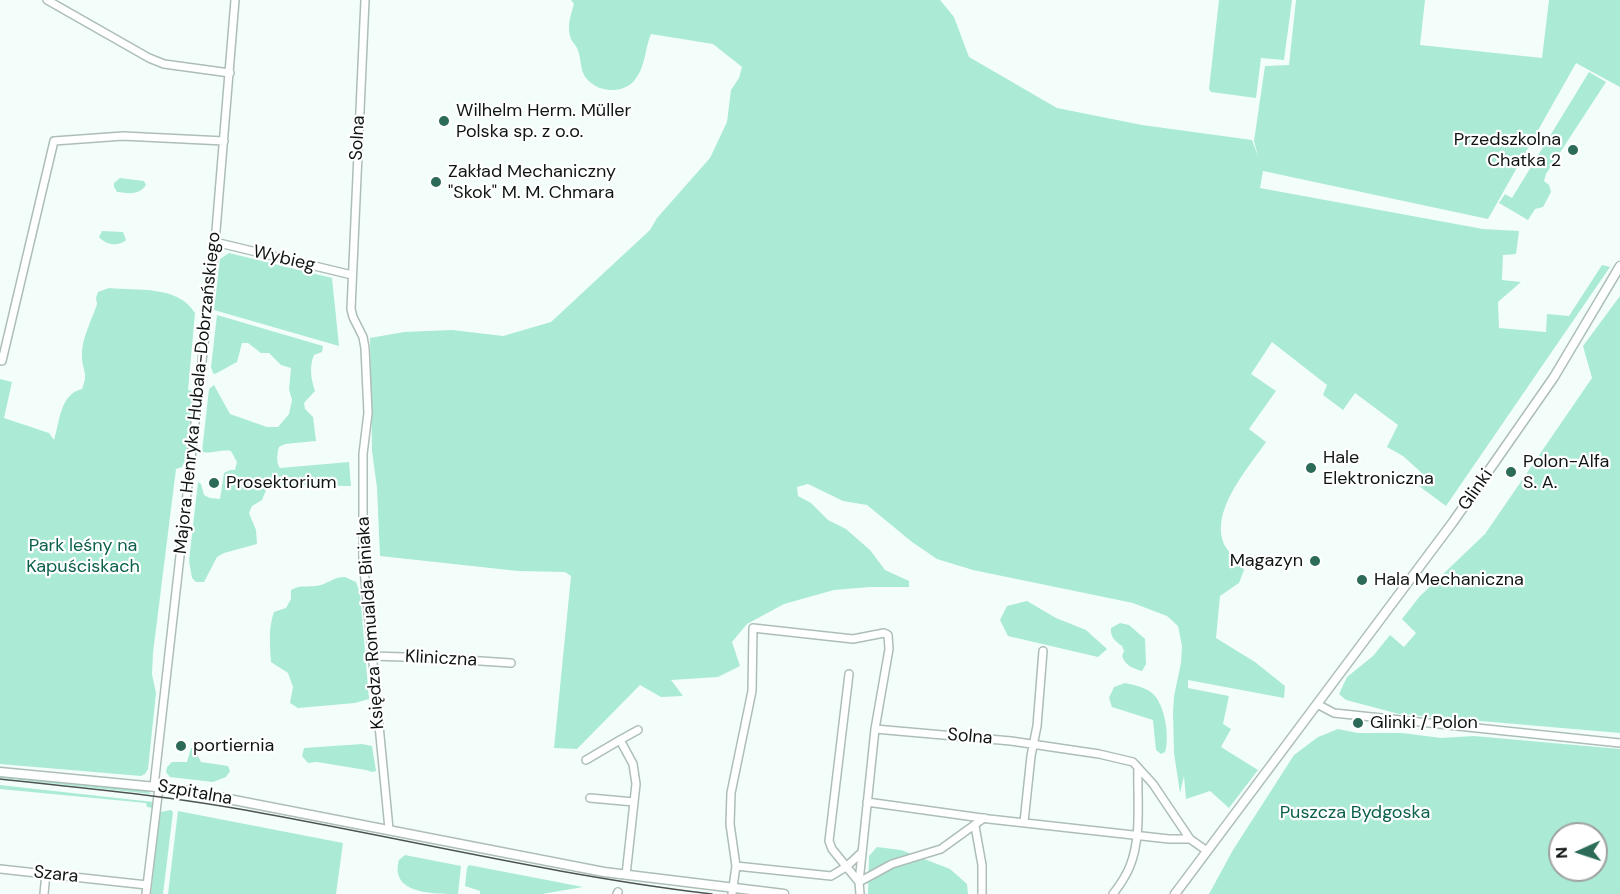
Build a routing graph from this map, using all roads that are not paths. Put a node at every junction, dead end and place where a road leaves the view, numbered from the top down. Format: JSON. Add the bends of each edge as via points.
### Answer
{"nodes":[{"id":1,"x":47,"y":0,"type":"edge"},
{"id":2,"x":235,"y":0,"type":"edge"},
{"id":3,"x":365,"y":0,"type":"edge"},
{"id":4,"x":230,"y":73,"type":"junction"},
{"id":5,"x":224,"y":141,"type":"junction"},
{"id":6,"x":215,"y":242,"type":"junction"},
{"id":7,"x":1620,"y":266,"type":"edge"},
{"id":8,"x":352,"y":275,"type":"junction"},
{"id":9,"x":2,"y":361,"type":"dead end"},
{"id":10,"x":1043,"y":651,"type":"dead end"},
{"id":11,"x":372,"y":656,"type":"junction"},
{"id":12,"x":511,"y":663,"type":"dead end"},
{"id":13,"x":849,"y":674,"type":"dead end"},
{"id":14,"x":1317,"y":704,"type":"junction"},
{"id":15,"x":875,"y":729,"type":"junction"},
{"id":16,"x":638,"y":730,"type":"dead end"},
{"id":17,"x":620,"y":740,"type":"junction"},
{"id":18,"x":1620,"y":743,"type":"edge"},
{"id":19,"x":1034,"y":744,"type":"junction"},
{"id":20,"x":586,"y":760,"type":"dead end"},
{"id":21,"x":1138,"y":768,"type":"junction"},
{"id":22,"x":0,"y":772,"type":"edge"},
{"id":23,"x":157,"y":786,"type":"junction"},
{"id":24,"x":590,"y":798,"type":"dead end"},
{"id":25,"x":634,"y":802,"type":"junction"},
{"id":26,"x":867,"y":802,"type":"junction"},
{"id":27,"x":984,"y":818,"type":"junction"},
{"id":28,"x":1024,"y":822,"type":"junction"},
{"id":29,"x":975,"y":826,"type":"junction"},
{"id":30,"x":389,"y":829,"type":"junction"},
{"id":31,"x":1137,"y":835,"type":"junction"},
{"id":32,"x":1190,"y":838,"type":"junction"},
{"id":33,"x":1207,"y":851,"type":"junction"},
{"id":34,"x":861,"y":853,"type":"junction"},
{"id":35,"x":736,"y":866,"type":"junction"},
{"id":36,"x":846,"y":867,"type":"junction"},
{"id":37,"x":0,"y":869,"type":"edge"},
{"id":38,"x":46,"y":873,"type":"junction"},
{"id":39,"x":626,"y":875,"type":"junction"},
{"id":40,"x":858,"y":882,"type":"junction"},
{"id":41,"x":147,"y":885,"type":"junction"},
{"id":42,"x":733,"y":891,"type":"edge"},
{"id":43,"x":44,"y":894,"type":"edge"},
{"id":44,"x":146,"y":894,"type":"edge"},
{"id":45,"x":784,"y":894,"type":"edge"},
{"id":46,"x":860,"y":894,"type":"edge"},
{"id":47,"x":982,"y":894,"type":"edge"},
{"id":48,"x":1113,"y":894,"type":"edge"},
{"id":49,"x":1175,"y":894,"type":"edge"}],
"edges":[{"from":1,"to":4,"type":"street","via":[[164,64]]},
{"from":2,"to":4,"type":"street","name":"Majora Henryka Hubala-Dobrzańskiego"},
{"from":3,"to":8,"type":"street","name":"Solna"},
{"from":4,"to":5,"type":"street","name":"Majora Henryka Hubala-Dobrzańskiego"},
{"from":5,"to":6,"type":"street","name":"Majora Henryka Hubala-Dobrzańskiego"},
{"from":5,"to":9,"type":"street","via":[[123,136],[54,141]]},
{"from":6,"to":8,"type":"street","name":"Wybieg"},
{"from":6,"to":23,"type":"street","name":"Majora Henryka Hubala-Dobrzańskiego"},
{"from":7,"to":14,"type":"street","name":"Glinki","via":[[1554,377],[1453,522]]},
{"from":8,"to":11,"type":"street","name":"Księdza Romualda Biniaka","via":[[353,317],[365,348],[368,413],[363,454],[363,559]]},
{"from":10,"to":19,"type":"street"},
{"from":11,"to":12,"type":"street","name":"Kliniczna"},
{"from":11,"to":30,"type":"street","name":"Księdza Romualda Biniaka"},
{"from":13,"to":36,"type":"street","via":[[829,841]]},
{"from":14,"to":18,"type":"street","via":[[1334,713]]},
{"from":14,"to":33,"type":"street","name":"Glinki"},
{"from":15,"to":19,"type":"street","name":"Solna"},
{"from":15,"to":26,"type":"street"},
{"from":15,"to":35,"type":"street","via":[[888,635],[853,639],[753,628],[752,691],[731,793],[730,824]]},
{"from":16,"to":17,"type":"street"},
{"from":17,"to":20,"type":"street"},
{"from":17,"to":25,"type":"street","via":[[636,775]]},
{"from":19,"to":21,"type":"street","name":"Solna","via":[[1134,762]]},
{"from":19,"to":28,"type":"street"},
{"from":21,"to":31,"type":"street"},
{"from":21,"to":32,"type":"street","name":"Solna"},
{"from":22,"to":23,"type":"street","name":"Szpitalna"},
{"from":23,"to":30,"type":"street","name":"Szpitalna"},
{"from":23,"to":41,"type":"street","name":"Majora Henryka Hubala-Dobrzańskiego"},
{"from":24,"to":25,"type":"street"},
{"from":25,"to":39,"type":"street"},
{"from":26,"to":27,"type":"street"},
{"from":26,"to":34,"type":"street"},
{"from":27,"to":28,"type":"street"},
{"from":27,"to":29,"type":"street"},
{"from":28,"to":31,"type":"street"},
{"from":29,"to":40,"type":"street","via":[[941,849],[892,864]]},
{"from":29,"to":47,"type":"street"},
{"from":30,"to":39,"type":"street","name":"Szpitalna"},
{"from":31,"to":32,"type":"street"},
{"from":31,"to":48,"type":"street","via":[[1130,867]]},
{"from":32,"to":33,"type":"street","name":"Solna"},
{"from":33,"to":49,"type":"street","name":"Glinki"},
{"from":34,"to":36,"type":"street"},
{"from":34,"to":40,"type":"street"},
{"from":35,"to":36,"type":"street","via":[[831,876]]},
{"from":35,"to":42,"type":"street"},
{"from":36,"to":40,"type":"street"},
{"from":37,"to":38,"type":"street","name":"Szara"},
{"from":38,"to":41,"type":"street","name":"Szara"},
{"from":38,"to":43,"type":"street"},
{"from":39,"to":42,"type":"street","name":"Szpitalna"},
{"from":40,"to":46,"type":"street"},
{"from":41,"to":44,"type":"street","name":"Majora Henryka Hubala-Dobrzańskiego"},
{"from":42,"to":45,"type":"street","name":"Szpitalna"}]}
